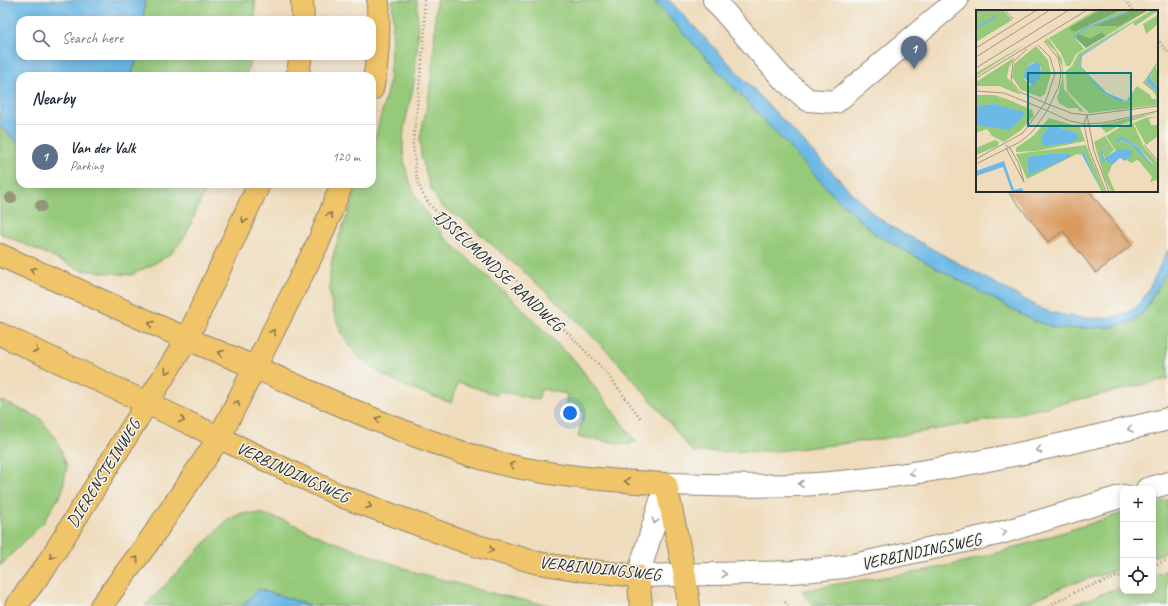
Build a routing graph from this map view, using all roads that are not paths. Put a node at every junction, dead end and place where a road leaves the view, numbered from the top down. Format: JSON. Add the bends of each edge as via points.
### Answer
{"nodes":[{"id":1,"x":302,"y":0,"type":"edge"},
{"id":2,"x":378,"y":0,"type":"edge"},
{"id":3,"x":714,"y":0,"type":"edge"},
{"id":4,"x":957,"y":0,"type":"edge"},
{"id":5,"x":303,"y":16,"type":"edge"},
{"id":6,"x":300,"y":60,"type":"edge"},
{"id":7,"x":298,"y":72,"type":"edge"},
{"id":8,"x":375,"y":72,"type":"edge"},
{"id":9,"x":257,"y":188,"type":"edge"},
{"id":10,"x":340,"y":188,"type":"edge"},
{"id":11,"x":0,"y":255,"type":"edge"},
{"id":12,"x":0,"y":334,"type":"edge"},
{"id":13,"x":187,"y":339,"type":"junction"},
{"id":14,"x":256,"y":366,"type":"junction"},
{"id":15,"x":147,"y":403,"type":"junction"},
{"id":16,"x":1168,"y":419,"type":"edge"},
{"id":17,"x":219,"y":438,"type":"junction"},
{"id":18,"x":1168,"y":483,"type":"edge"},
{"id":19,"x":666,"y":484,"type":"junction"},
{"id":20,"x":1156,"y":486,"type":"edge"},
{"id":21,"x":1120,"y":497,"type":"edge"},
{"id":22,"x":638,"y":576,"type":"junction"},
{"id":23,"x":685,"y":576,"type":"junction"},
{"id":24,"x":16,"y":606,"type":"edge"},
{"id":25,"x":101,"y":606,"type":"edge"},
{"id":26,"x":641,"y":606,"type":"edge"},
{"id":27,"x":688,"y":606,"type":"edge"}],
"edges":[{"from":1,"to":5,"type":"main road"},
{"from":2,"to":8,"type":"main road"},
{"from":3,"to":4,"type":"street","via":[[788,84],[808,100],[836,102]]},
{"from":6,"to":7,"type":"main road"},
{"from":9,"to":13,"type":"main road","one_way":true},
{"from":14,"to":10,"type":"main road","one_way":true,"via":[[319,241]]},
{"from":13,"to":11,"type":"main road","one_way":true},
{"from":12,"to":15,"type":"main road","name":"VERBINDINGSWEG","one_way":true},
{"from":14,"to":13,"type":"main road","one_way":true},
{"from":13,"to":15,"type":"main road","name":"DIERENSTEINWEG","one_way":true},
{"from":17,"to":14,"type":"main road","one_way":true},
{"from":19,"to":14,"type":"main road","one_way":true,"via":[[550,474],[485,459],[392,425]]},
{"from":15,"to":17,"type":"main road","name":"VERBINDINGSWEG","one_way":true},
{"from":15,"to":24,"type":"main road","name":"DIERENSTEINWEG","one_way":true,"via":[[46,566]]},
{"from":16,"to":19,"type":"street","one_way":true,"via":[[1078,442],[932,471],[840,482],[740,486]]},
{"from":17,"to":22,"type":"main road","name":"VERBINDINGSWEG","one_way":true,"via":[[341,496],[474,545],[538,563]]},
{"from":25,"to":17,"type":"main road","one_way":true,"via":[[150,540]]},
{"from":18,"to":20,"type":"street"},
{"from":19,"to":22,"type":"street","one_way":true},
{"from":19,"to":23,"type":"main road"},
{"from":23,"to":21,"type":"street","name":"VERBINDINGSWEG","one_way":true,"via":[[793,572],[844,567],[997,534]]},
{"from":22,"to":23,"type":"street","name":"VERBINDINGSWEG"},
{"from":22,"to":26,"type":"main road"},
{"from":23,"to":27,"type":"main road"}]}
